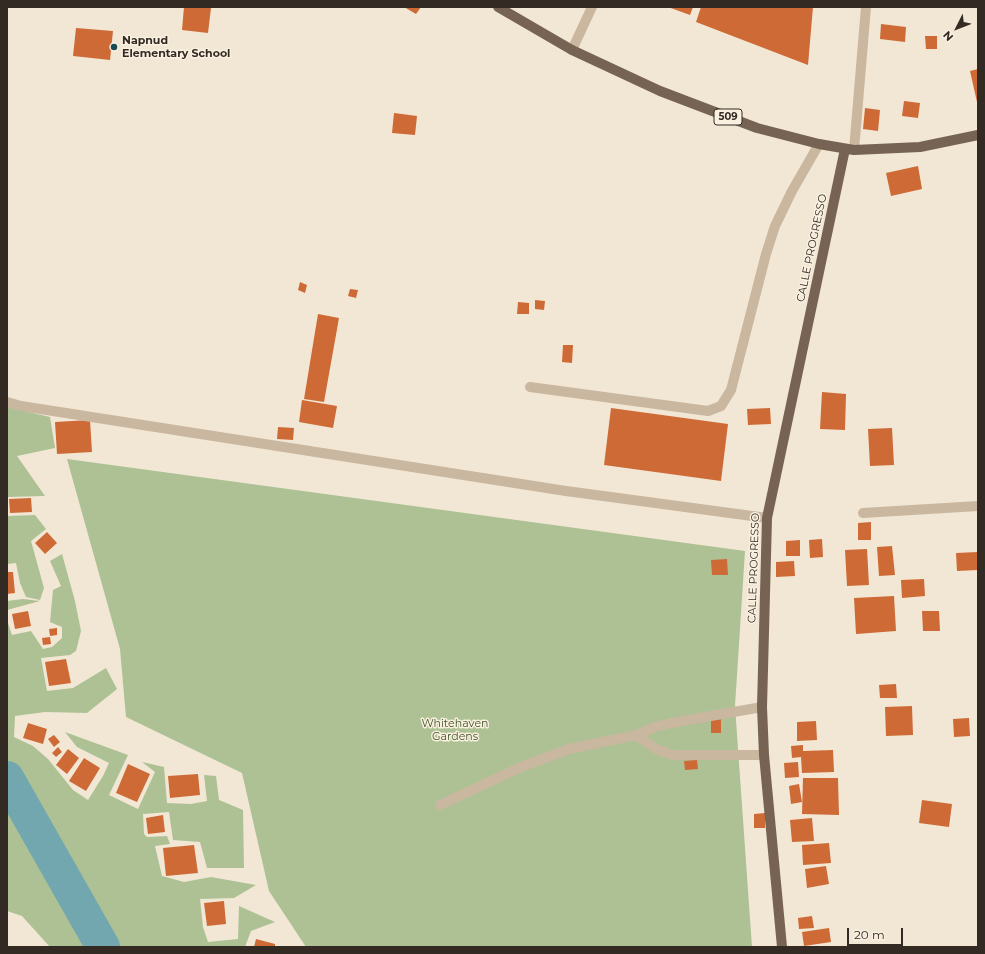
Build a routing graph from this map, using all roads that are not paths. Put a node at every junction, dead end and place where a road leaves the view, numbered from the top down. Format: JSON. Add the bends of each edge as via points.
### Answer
{"nodes":[{"id":1,"x":498,"y":7,"type":"edge"},
{"id":2,"x":592,"y":7,"type":"edge"},
{"id":3,"x":866,"y":7,"type":"edge"},
{"id":4,"x":572,"y":50,"type":"junction"},
{"id":5,"x":978,"y":135,"type":"edge"},
{"id":6,"x":819,"y":144,"type":"junction"},
{"id":7,"x":850,"y":149,"type":"junction"},
{"id":8,"x":530,"y":386,"type":"dead end"},
{"id":9,"x":7,"y":402,"type":"edge"},
{"id":10,"x":978,"y":506,"type":"edge"},
{"id":11,"x":863,"y":513,"type":"dead end"},
{"id":12,"x":767,"y":518,"type":"junction"},
{"id":13,"x":762,"y":707,"type":"junction"},
{"id":14,"x":636,"y":735,"type":"junction"},
{"id":15,"x":764,"y":755,"type":"junction"},
{"id":16,"x":440,"y":805,"type":"dead end"},
{"id":17,"x":782,"y":947,"type":"edge"}],
"edges":[{"from":1,"to":4,"type":"main road","number":"509"},
{"from":2,"to":4,"type":"street"},
{"from":3,"to":7,"type":"street","name":"CALLE PROGRESSO"},
{"from":4,"to":6,"type":"main road","number":"509","via":[[660,91],[757,128]]},
{"from":5,"to":7,"type":"main road","number":"509","via":[[920,147]]},
{"from":6,"to":7,"type":"main road","number":"509"},
{"from":6,"to":8,"type":"street","via":[[775,226],[731,390],[721,406],[708,411]]},
{"from":7,"to":12,"type":"main road","name":"CALLE PROGRESSO"},
{"from":9,"to":12,"type":"street","via":[[566,491]]},
{"from":10,"to":11,"type":"street"},
{"from":12,"to":13,"type":"main road","name":"CALLE PROGRESSO"},
{"from":13,"to":14,"type":"street","via":[[671,723]]},
{"from":13,"to":15,"type":"main road","name":"CALLE PROGRESSO"},
{"from":14,"to":15,"type":"street","via":[[656,749],[673,755]]},
{"from":14,"to":16,"type":"street","via":[[569,749],[521,767]]},
{"from":15,"to":17,"type":"main road","name":"CALLE PROGRESSO"}]}
